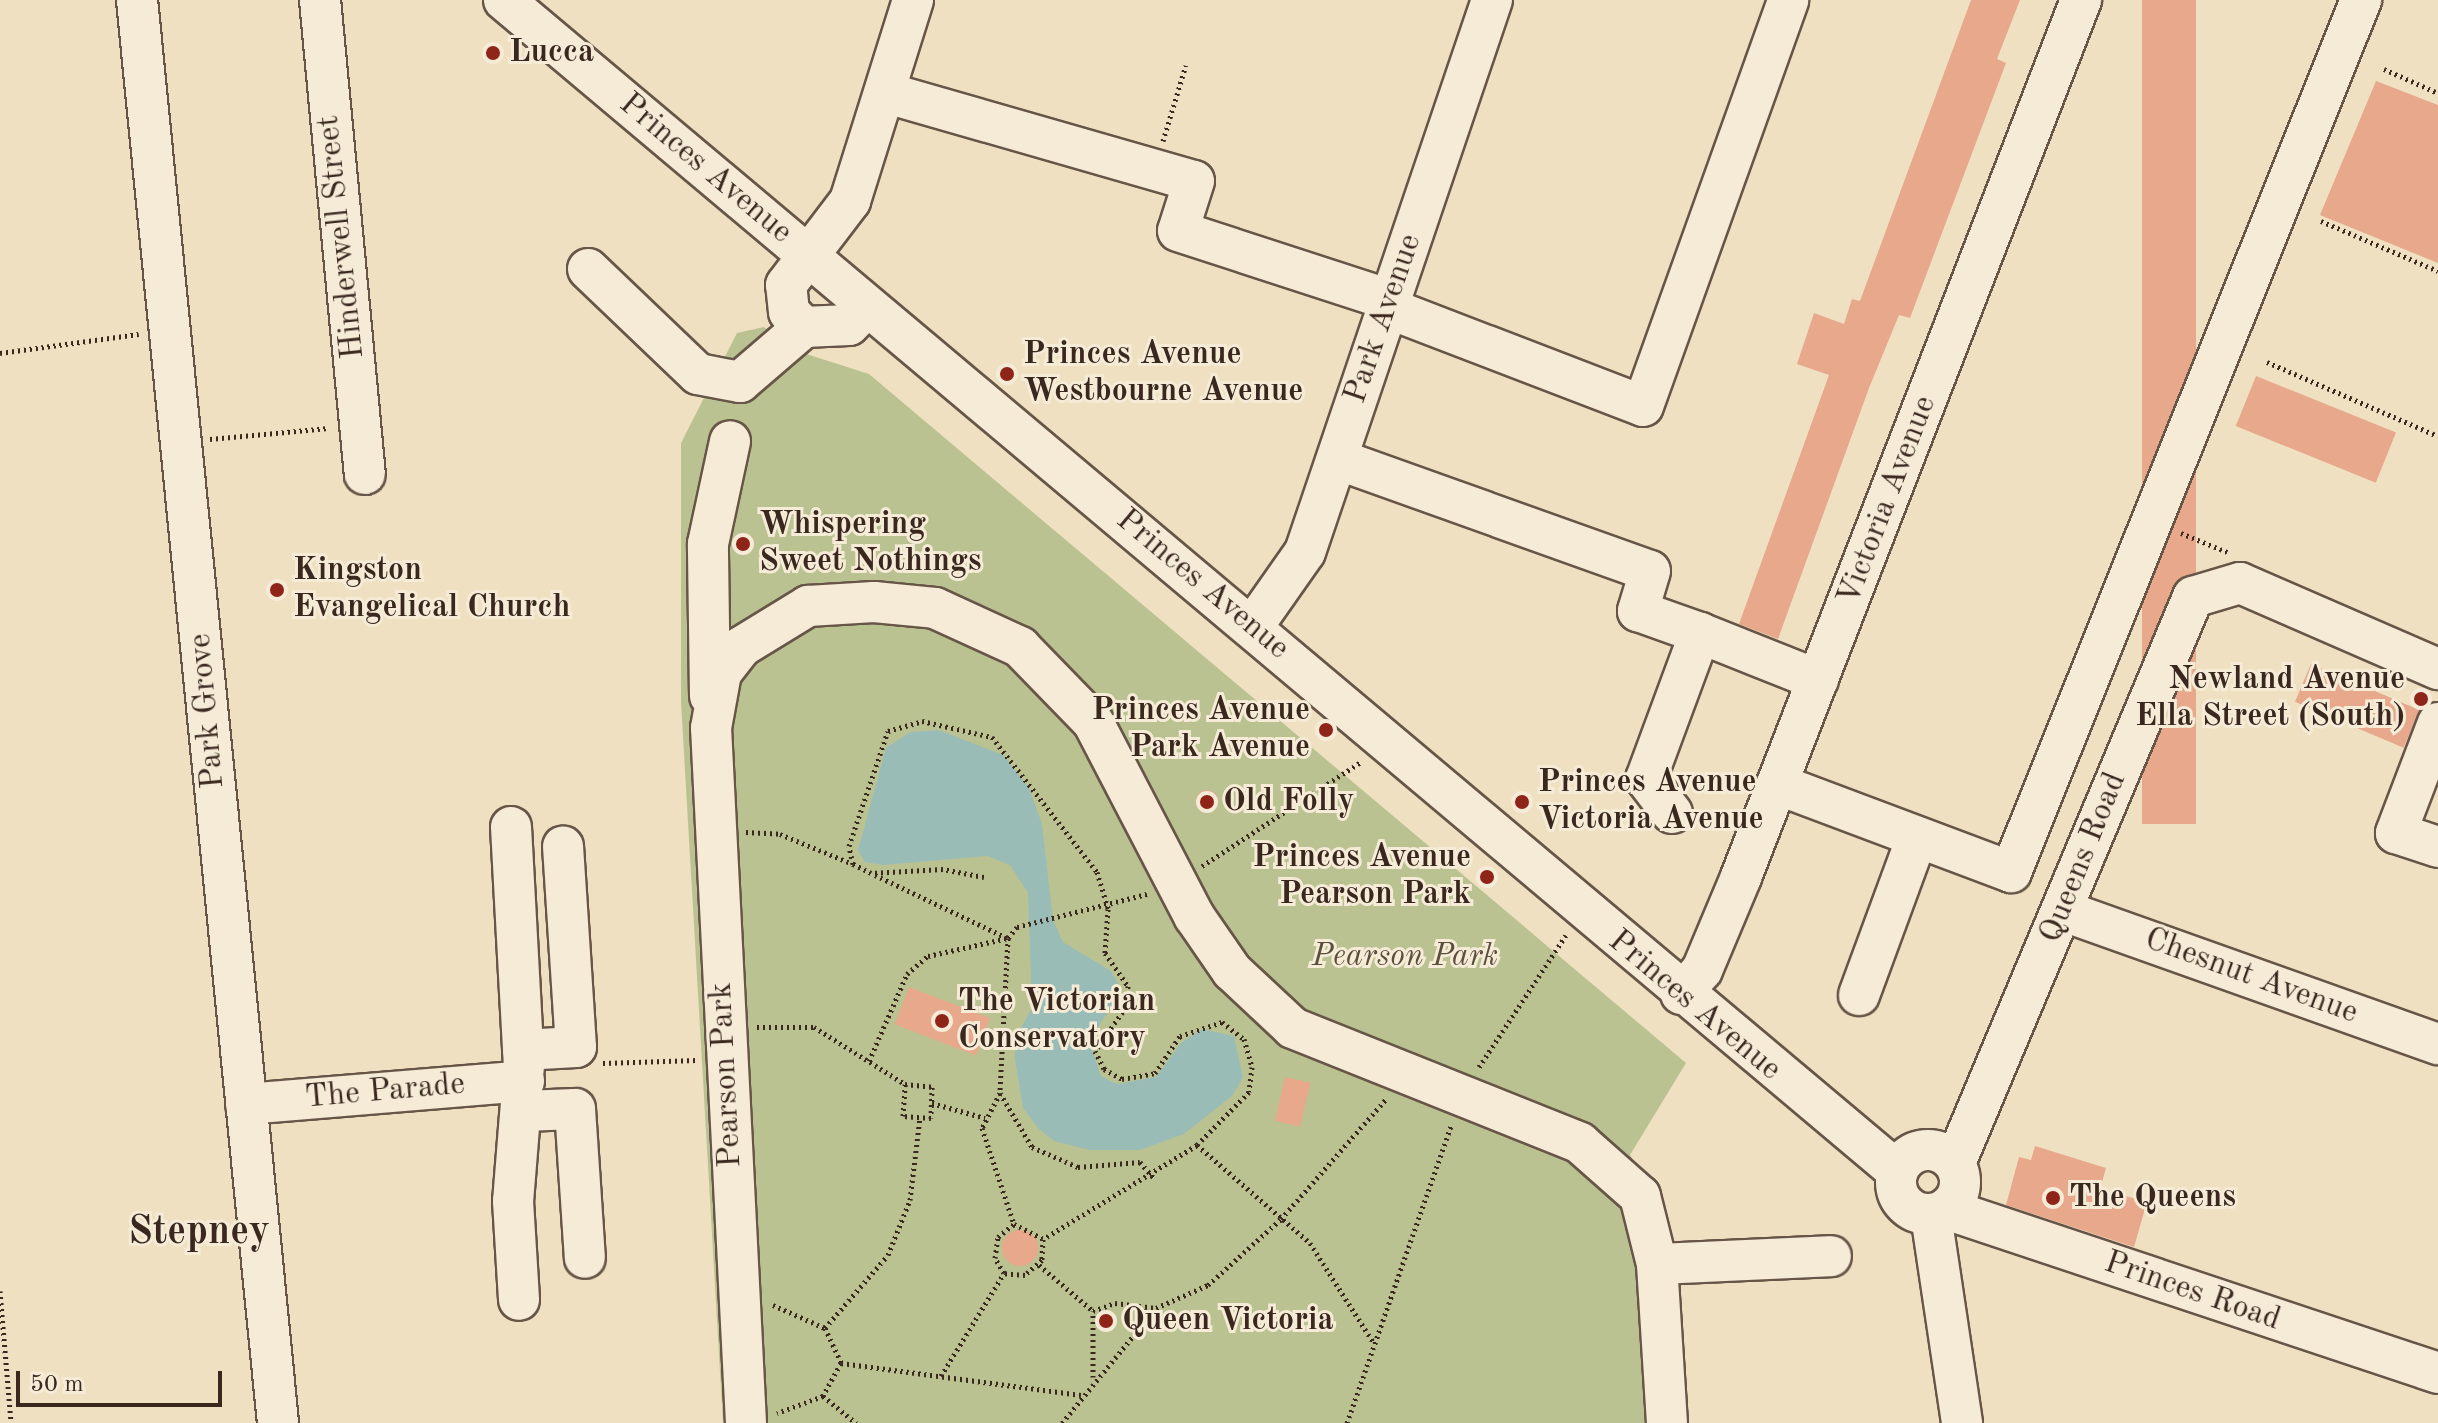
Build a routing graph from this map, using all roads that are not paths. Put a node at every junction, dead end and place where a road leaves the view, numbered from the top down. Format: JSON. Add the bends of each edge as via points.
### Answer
{"nodes":[{"id":1,"x":137,"y":0,"type":"edge"},
{"id":2,"x":320,"y":0,"type":"edge"},
{"id":3,"x":504,"y":0,"type":"edge"},
{"id":4,"x":913,"y":0,"type":"edge"},
{"id":5,"x":1492,"y":0,"type":"edge"},
{"id":6,"x":1788,"y":0,"type":"edge"},
{"id":7,"x":2081,"y":0,"type":"edge"},
{"id":8,"x":2361,"y":0,"type":"edge"},
{"id":9,"x":887,"y":93,"type":"junction"},
{"id":10,"x":809,"y":256,"type":"junction"},
{"id":11,"x":588,"y":269,"type":"dead end"},
{"id":12,"x":1389,"y":304,"type":"junction"},
{"id":13,"x":867,"y":307,"type":"junction"},
{"id":14,"x":804,"y":327,"type":"junction"},
{"id":15,"x":730,"y":441,"type":"dead end"},
{"id":16,"x":1337,"y":459,"type":"junction"},
{"id":17,"x":365,"y":474,"type":"dead end"},
{"id":18,"x":1253,"y":626,"type":"junction"},
{"id":19,"x":1700,"y":633,"type":"junction"},
{"id":20,"x":2438,"y":669,"type":"edge"},
{"id":21,"x":1818,"y":680,"type":"junction"},
{"id":22,"x":2438,"y":723,"type":"edge"},
{"id":23,"x":711,"y":728,"type":"junction"},
{"id":24,"x":1777,"y":784,"type":"junction"},
{"id":25,"x":1672,"y":813,"type":"dead end"},
{"id":26,"x":511,"y":827,"type":"dead end"},
{"id":27,"x":1917,"y":837,"type":"junction"},
{"id":28,"x":563,"y":846,"type":"dead end"},
{"id":29,"x":2438,"y":847,"type":"edge"},
{"id":30,"x":2064,"y":911,"type":"junction"},
{"id":31,"x":1681,"y":994,"type":"junction"},
{"id":32,"x":1859,"y":995,"type":"dead end"},
{"id":33,"x":2438,"y":1044,"type":"edge"},
{"id":34,"x":524,"y":1081,"type":"junction"},
{"id":35,"x":246,"y":1104,"type":"junction"},
{"id":36,"x":1955,"y":1163,"type":"junction"},
{"id":37,"x":1897,"y":1171,"type":"junction"},
{"id":38,"x":1939,"y":1212,"type":"junction"},
{"id":39,"x":1831,"y":1256,"type":"dead end"},
{"id":40,"x":585,"y":1258,"type":"dead end"},
{"id":41,"x":1657,"y":1264,"type":"junction"},
{"id":42,"x":519,"y":1300,"type":"dead end"},
{"id":43,"x":2438,"y":1373,"type":"edge"},
{"id":44,"x":746,"y":1419,"type":"edge"},
{"id":45,"x":278,"y":1423,"type":"edge"},
{"id":46,"x":1667,"y":1423,"type":"edge"},
{"id":47,"x":1962,"y":1423,"type":"edge"}],
"edges":[{"from":1,"to":35,"type":"street","name":"Park Grove"},
{"from":2,"to":17,"type":"street","name":"Hinderwell Street"},
{"from":3,"to":10,"type":"street","name":"Princes Avenue"},
{"from":4,"to":9,"type":"street"},
{"from":5,"to":12,"type":"street","name":"Park Avenue"},
{"from":6,"to":12,"type":"street","via":[[1643,406]]},
{"from":7,"to":21,"type":"street","name":"Victoria Avenue"},
{"from":8,"to":27,"type":"street","via":[[2011,872]]},
{"from":9,"to":10,"type":"street","via":[[850,201]]},
{"from":9,"to":12,"type":"street","via":[[1194,181],[1178,231]]},
{"from":10,"to":13,"type":"street","name":"Princes Avenue"},
{"from":10,"to":14,"type":"street","via":[[786,285],[789,312]]},
{"from":11,"to":14,"type":"street","via":[[681,377],[740,382]]},
{"from":12,"to":16,"type":"street","name":"Park Avenue"},
{"from":13,"to":14,"type":"street","via":[[849,325]]},
{"from":13,"to":18,"type":"street","name":"Princes Avenue"},
{"from":15,"to":23,"type":"street","name":"Pearson Park","via":[[708,544]]},
{"from":16,"to":18,"type":"street","name":"Park Avenue","via":[[1296,571]]},
{"from":16,"to":19,"type":"street","via":[[1650,571],[1638,611]]},
{"from":18,"to":31,"type":"street","name":"Princes Avenue"},
{"from":19,"to":21,"type":"street"},
{"from":19,"to":25,"type":"street","via":[[1646,779]]},
{"from":20,"to":30,"type":"street","name":"Queens Road","via":[[2240,583],[2193,597]]},
{"from":21,"to":24,"type":"street","name":"Victoria Avenue"},
{"from":22,"to":29,"type":"street","via":[[2396,833]]},
{"from":23,"to":41,"type":"street","name":"Pearson Park","via":[[721,673],[741,647],[808,606],[874,602],[935,608],[980,623],[1020,647],[1093,722],[1176,883],[1232,971],[1293,1028],[1580,1143],[1640,1196]]},
{"from":23,"to":44,"type":"street","name":"Pearson Park"},
{"from":24,"to":27,"type":"street"},
{"from":24,"to":31,"type":"street","name":"Victoria Avenue","via":[[1702,970]]},
{"from":26,"to":34,"type":"street"},
{"from":27,"to":32,"type":"street"},
{"from":28,"to":34,"type":"street","via":[[576,1047]]},
{"from":30,"to":33,"type":"street","name":"Chesnut Avenue"},
{"from":30,"to":36,"type":"street","name":"Queens Road"},
{"from":31,"to":37,"type":"street","name":"Princes Avenue"},
{"from":34,"to":35,"type":"street","name":"The Parade"},
{"from":34,"to":40,"type":"street","via":[[575,1109]]},
{"from":34,"to":42,"type":"street","via":[[513,1201]]},
{"from":35,"to":45,"type":"street","name":"Park Grove"},
{"from":36,"to":37,"type":"street","via":[[1942,1152],[1918,1150]]},
{"from":36,"to":38,"type":"street","via":[[1959,1190]]},
{"from":37,"to":38,"type":"street","via":[[1905,1206]]},
{"from":38,"to":43,"type":"street","name":"Princes Road"},
{"from":38,"to":47,"type":"street"},
{"from":39,"to":41,"type":"street"},
{"from":41,"to":46,"type":"street","name":"Pearson Park"}]}
